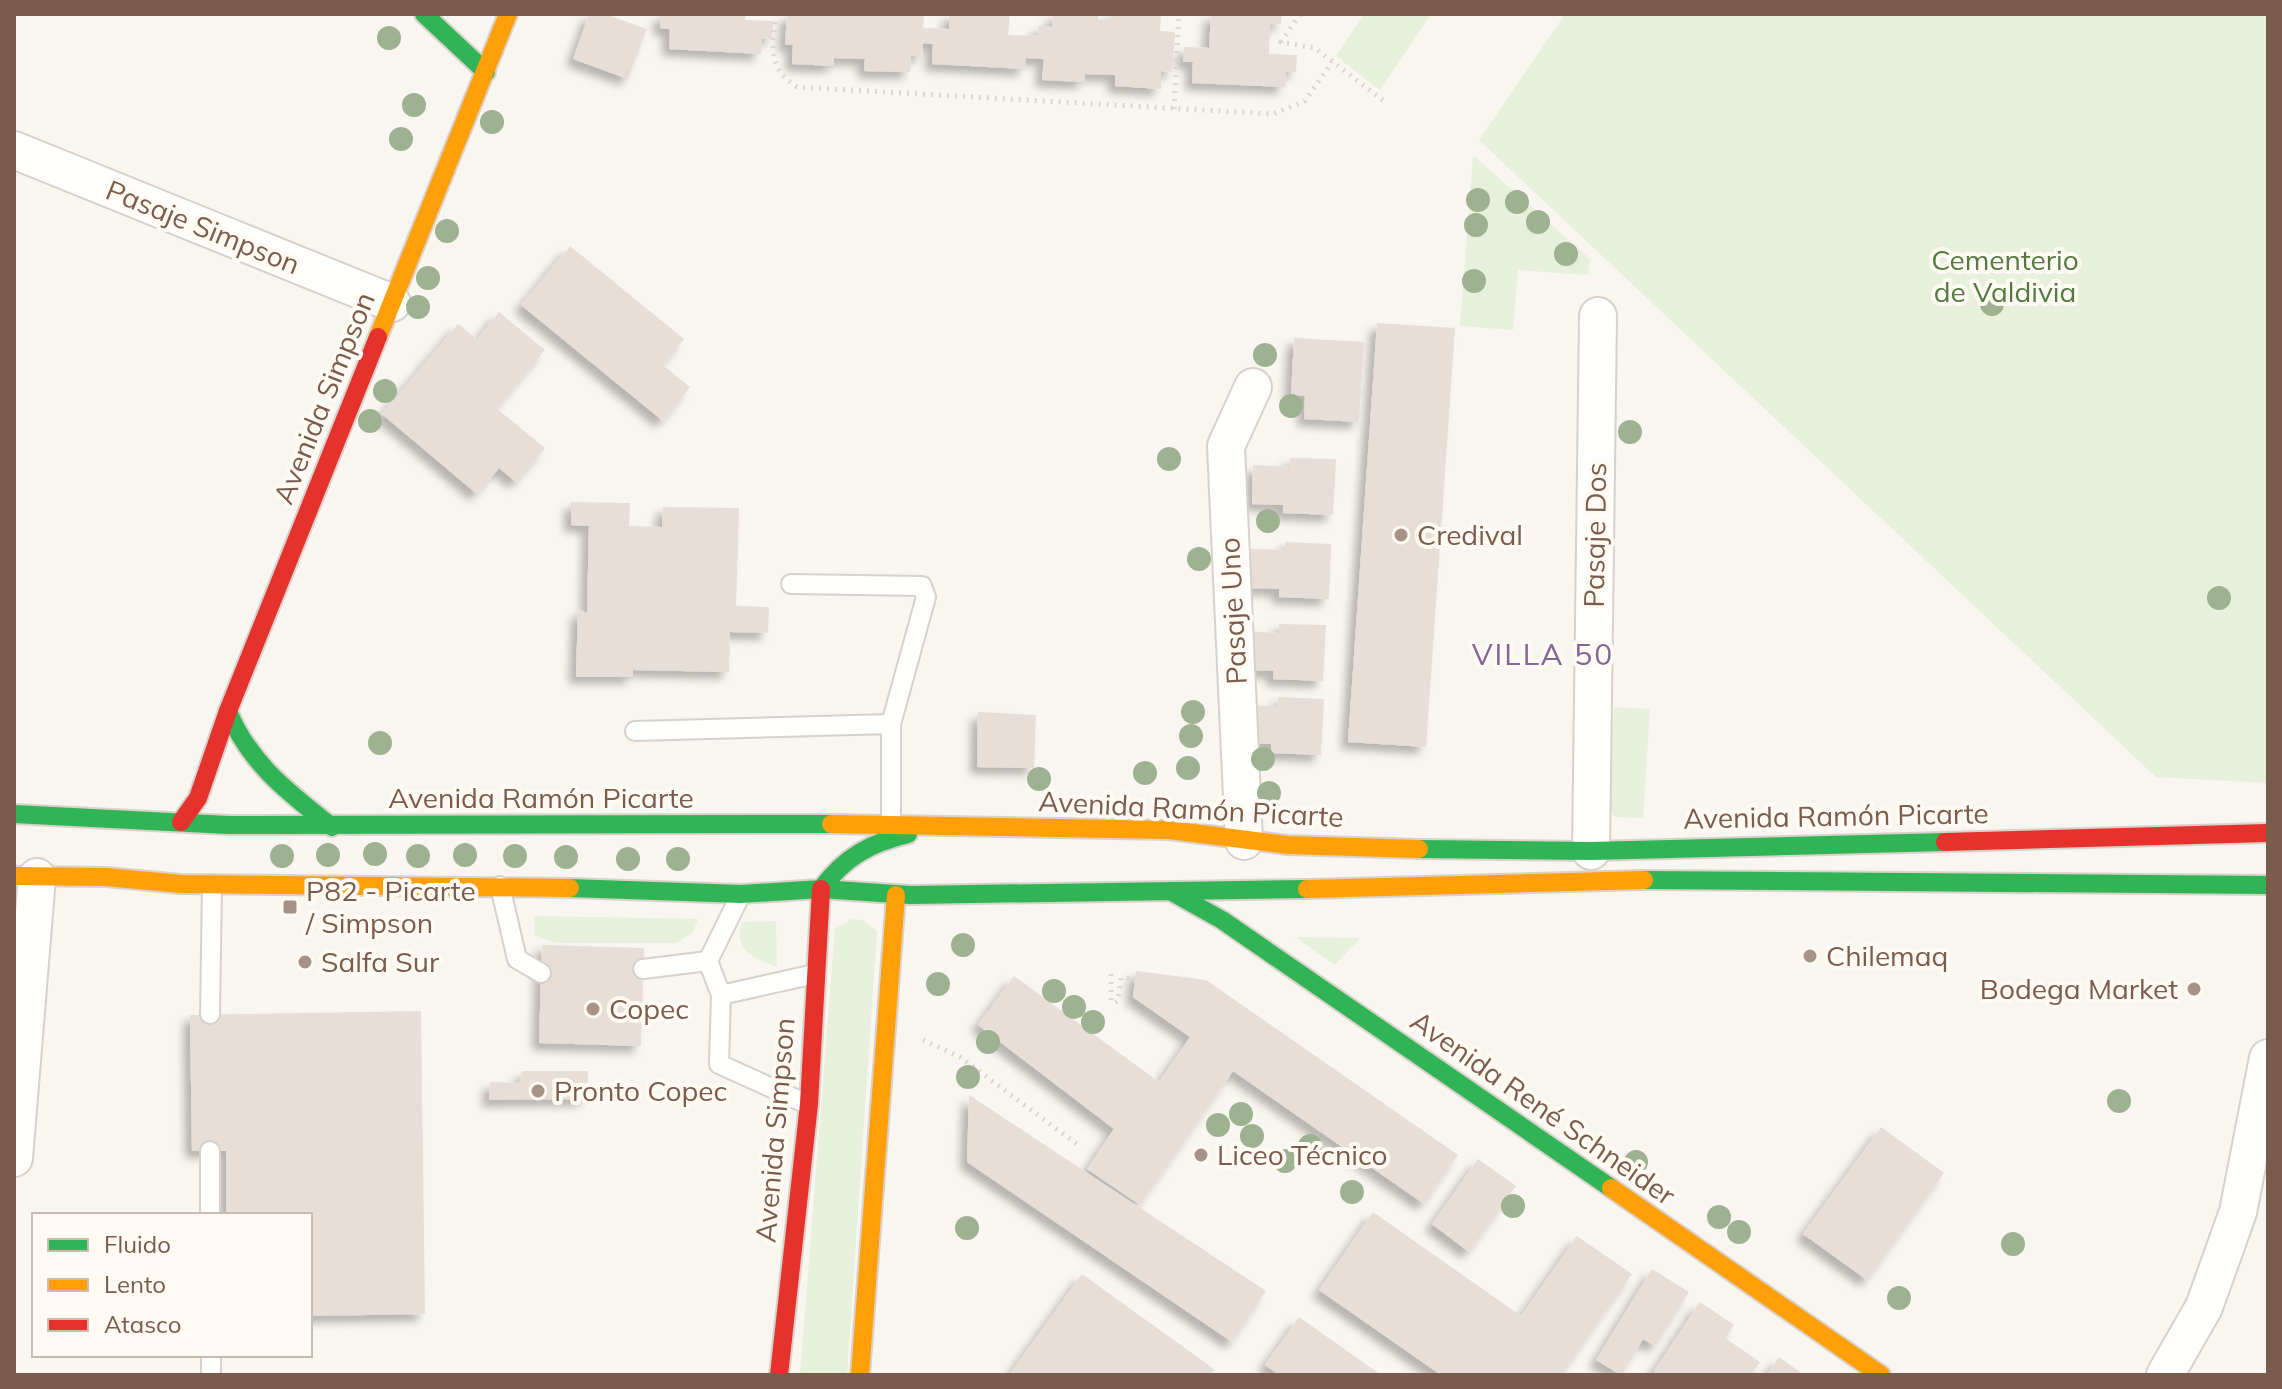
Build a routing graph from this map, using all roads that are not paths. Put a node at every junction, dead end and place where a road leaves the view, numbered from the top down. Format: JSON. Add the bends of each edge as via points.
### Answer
{"nodes":[{"id":1,"x":424,"y":14,"type":"edge"},
{"id":2,"x":508,"y":14,"type":"edge"},
{"id":3,"x":486,"y":72,"type":"junction"},
{"id":4,"x":14,"y":150,"type":"edge"},
{"id":5,"x":392,"y":303,"type":"junction"},
{"id":6,"x":1598,"y":316,"type":"dead end"},
{"id":7,"x":1253,"y":387,"type":"dead end"},
{"id":8,"x":791,"y":584,"type":"dead end"},
{"id":9,"x":228,"y":711,"type":"junction"},
{"id":10,"x":891,"y":724,"type":"junction"},
{"id":11,"x":635,"y":731,"type":"dead end"},
{"id":12,"x":14,"y":814,"type":"edge"},
{"id":13,"x":181,"y":822,"type":"junction"},
{"id":14,"x":891,"y":824,"type":"junction"},
{"id":15,"x":946,"y":826,"type":"junction"},
{"id":16,"x":332,"y":827,"type":"junction"},
{"id":17,"x":2268,"y":833,"type":"edge"},
{"id":18,"x":159,"y":839,"type":"dead end"},
{"id":19,"x":1244,"y":841,"type":"junction"},
{"id":20,"x":1591,"y":851,"type":"junction"},
{"id":21,"x":38,"y":871,"type":"edge"},
{"id":22,"x":213,"y":882,"type":"junction"},
{"id":23,"x":2268,"y":885,"type":"edge"},
{"id":24,"x":500,"y":886,"type":"junction"},
{"id":25,"x":821,"y":889,"type":"junction"},
{"id":26,"x":1170,"y":891,"type":"junction"},
{"id":27,"x":741,"y":894,"type":"junction"},
{"id":28,"x":896,"y":895,"type":"junction"},
{"id":29,"x":708,"y":961,"type":"junction"},
{"id":30,"x":643,"y":969,"type":"dead end"},
{"id":31,"x":541,"y":973,"type":"dead end"},
{"id":32,"x":815,"y":974,"type":"junction"},
{"id":33,"x":721,"y":995,"type":"junction"},
{"id":34,"x":210,"y":1014,"type":"dead end"},
{"id":35,"x":2268,"y":1058,"type":"edge"},
{"id":36,"x":809,"y":1104,"type":"junction"},
{"id":37,"x":210,"y":1151,"type":"dead end"},
{"id":38,"x":14,"y":1158,"type":"edge"},
{"id":39,"x":210,"y":1213,"type":"edge"},
{"id":40,"x":779,"y":1375,"type":"edge"},
{"id":41,"x":860,"y":1375,"type":"edge"},
{"id":42,"x":1881,"y":1375,"type":"edge"},
{"id":43,"x":2165,"y":1375,"type":"edge"}],
"edges":[{"from":1,"to":3,"type":"main road"},
{"from":2,"to":3,"type":"main road","name":"Avenida Simpson"},
{"from":3,"to":5,"type":"main road","name":"Avenida Simpson"},
{"from":4,"to":5,"type":"street","name":"Pasaje Simpson"},
{"from":5,"to":9,"type":"main road","name":"Avenida Simpson"},
{"from":6,"to":20,"type":"street","name":"Pasaje Dos"},
{"from":7,"to":19,"type":"street","name":"Pasaje Uno","via":[[1226,446]]},
{"from":8,"to":10,"type":"lane","via":[[922,586],[926,597]]},
{"from":9,"to":13,"type":"main road","name":"Avenida Simpson","via":[[198,798]]},
{"from":9,"to":16,"type":"main road","via":[[261,771]]},
{"from":10,"to":11,"type":"lane"},
{"from":10,"to":14,"type":"lane"},
{"from":12,"to":13,"type":"main road","name":"Avenida Ramón Picarte"},
{"from":13,"to":16,"type":"main road","name":"Avenida Ramón Picarte"},
{"from":13,"to":18,"type":"main road"},
{"from":14,"to":15,"type":"main road","name":"Avenida Ramón Picarte"},
{"from":14,"to":16,"type":"main road","name":"Avenida Ramón Picarte"},
{"from":15,"to":19,"type":"main road","name":"Avenida Ramón Picarte","via":[[1169,830]]},
{"from":15,"to":25,"type":"main road","via":[[858,851],[840,862]]},
{"from":17,"to":20,"type":"main road","name":"Avenida Ramón Picarte"},
{"from":19,"to":20,"type":"main road","name":"Avenida Ramón Picarte"},
{"from":21,"to":22,"type":"main road","via":[[181,884]]},
{"from":21,"to":38,"type":"street"},
{"from":22,"to":24,"type":"main road"},
{"from":22,"to":34,"type":"lane"},
{"from":23,"to":26,"type":"main road","via":[[1581,880]]},
{"from":24,"to":27,"type":"main road"},
{"from":24,"to":31,"type":"lane","via":[[517,959]]},
{"from":25,"to":27,"type":"main road"},
{"from":25,"to":28,"type":"main road"},
{"from":25,"to":32,"type":"main road","name":"Avenida Simpson"},
{"from":26,"to":28,"type":"main road"},
{"from":26,"to":42,"type":"main road","name":"Avenida René Schneider","via":[[1222,920]]},
{"from":27,"to":29,"type":"lane"},
{"from":28,"to":41,"type":"main road"},
{"from":29,"to":30,"type":"lane"},
{"from":29,"to":33,"type":"lane"},
{"from":32,"to":33,"type":"lane"},
{"from":32,"to":36,"type":"main road","name":"Avenida Simpson"},
{"from":33,"to":36,"type":"lane","via":[[719,1064]]},
{"from":35,"to":43,"type":"street","via":[[2238,1212],[2204,1307]]},
{"from":36,"to":40,"type":"main road","name":"Avenida Simpson"},
{"from":37,"to":39,"type":"lane"}]}
